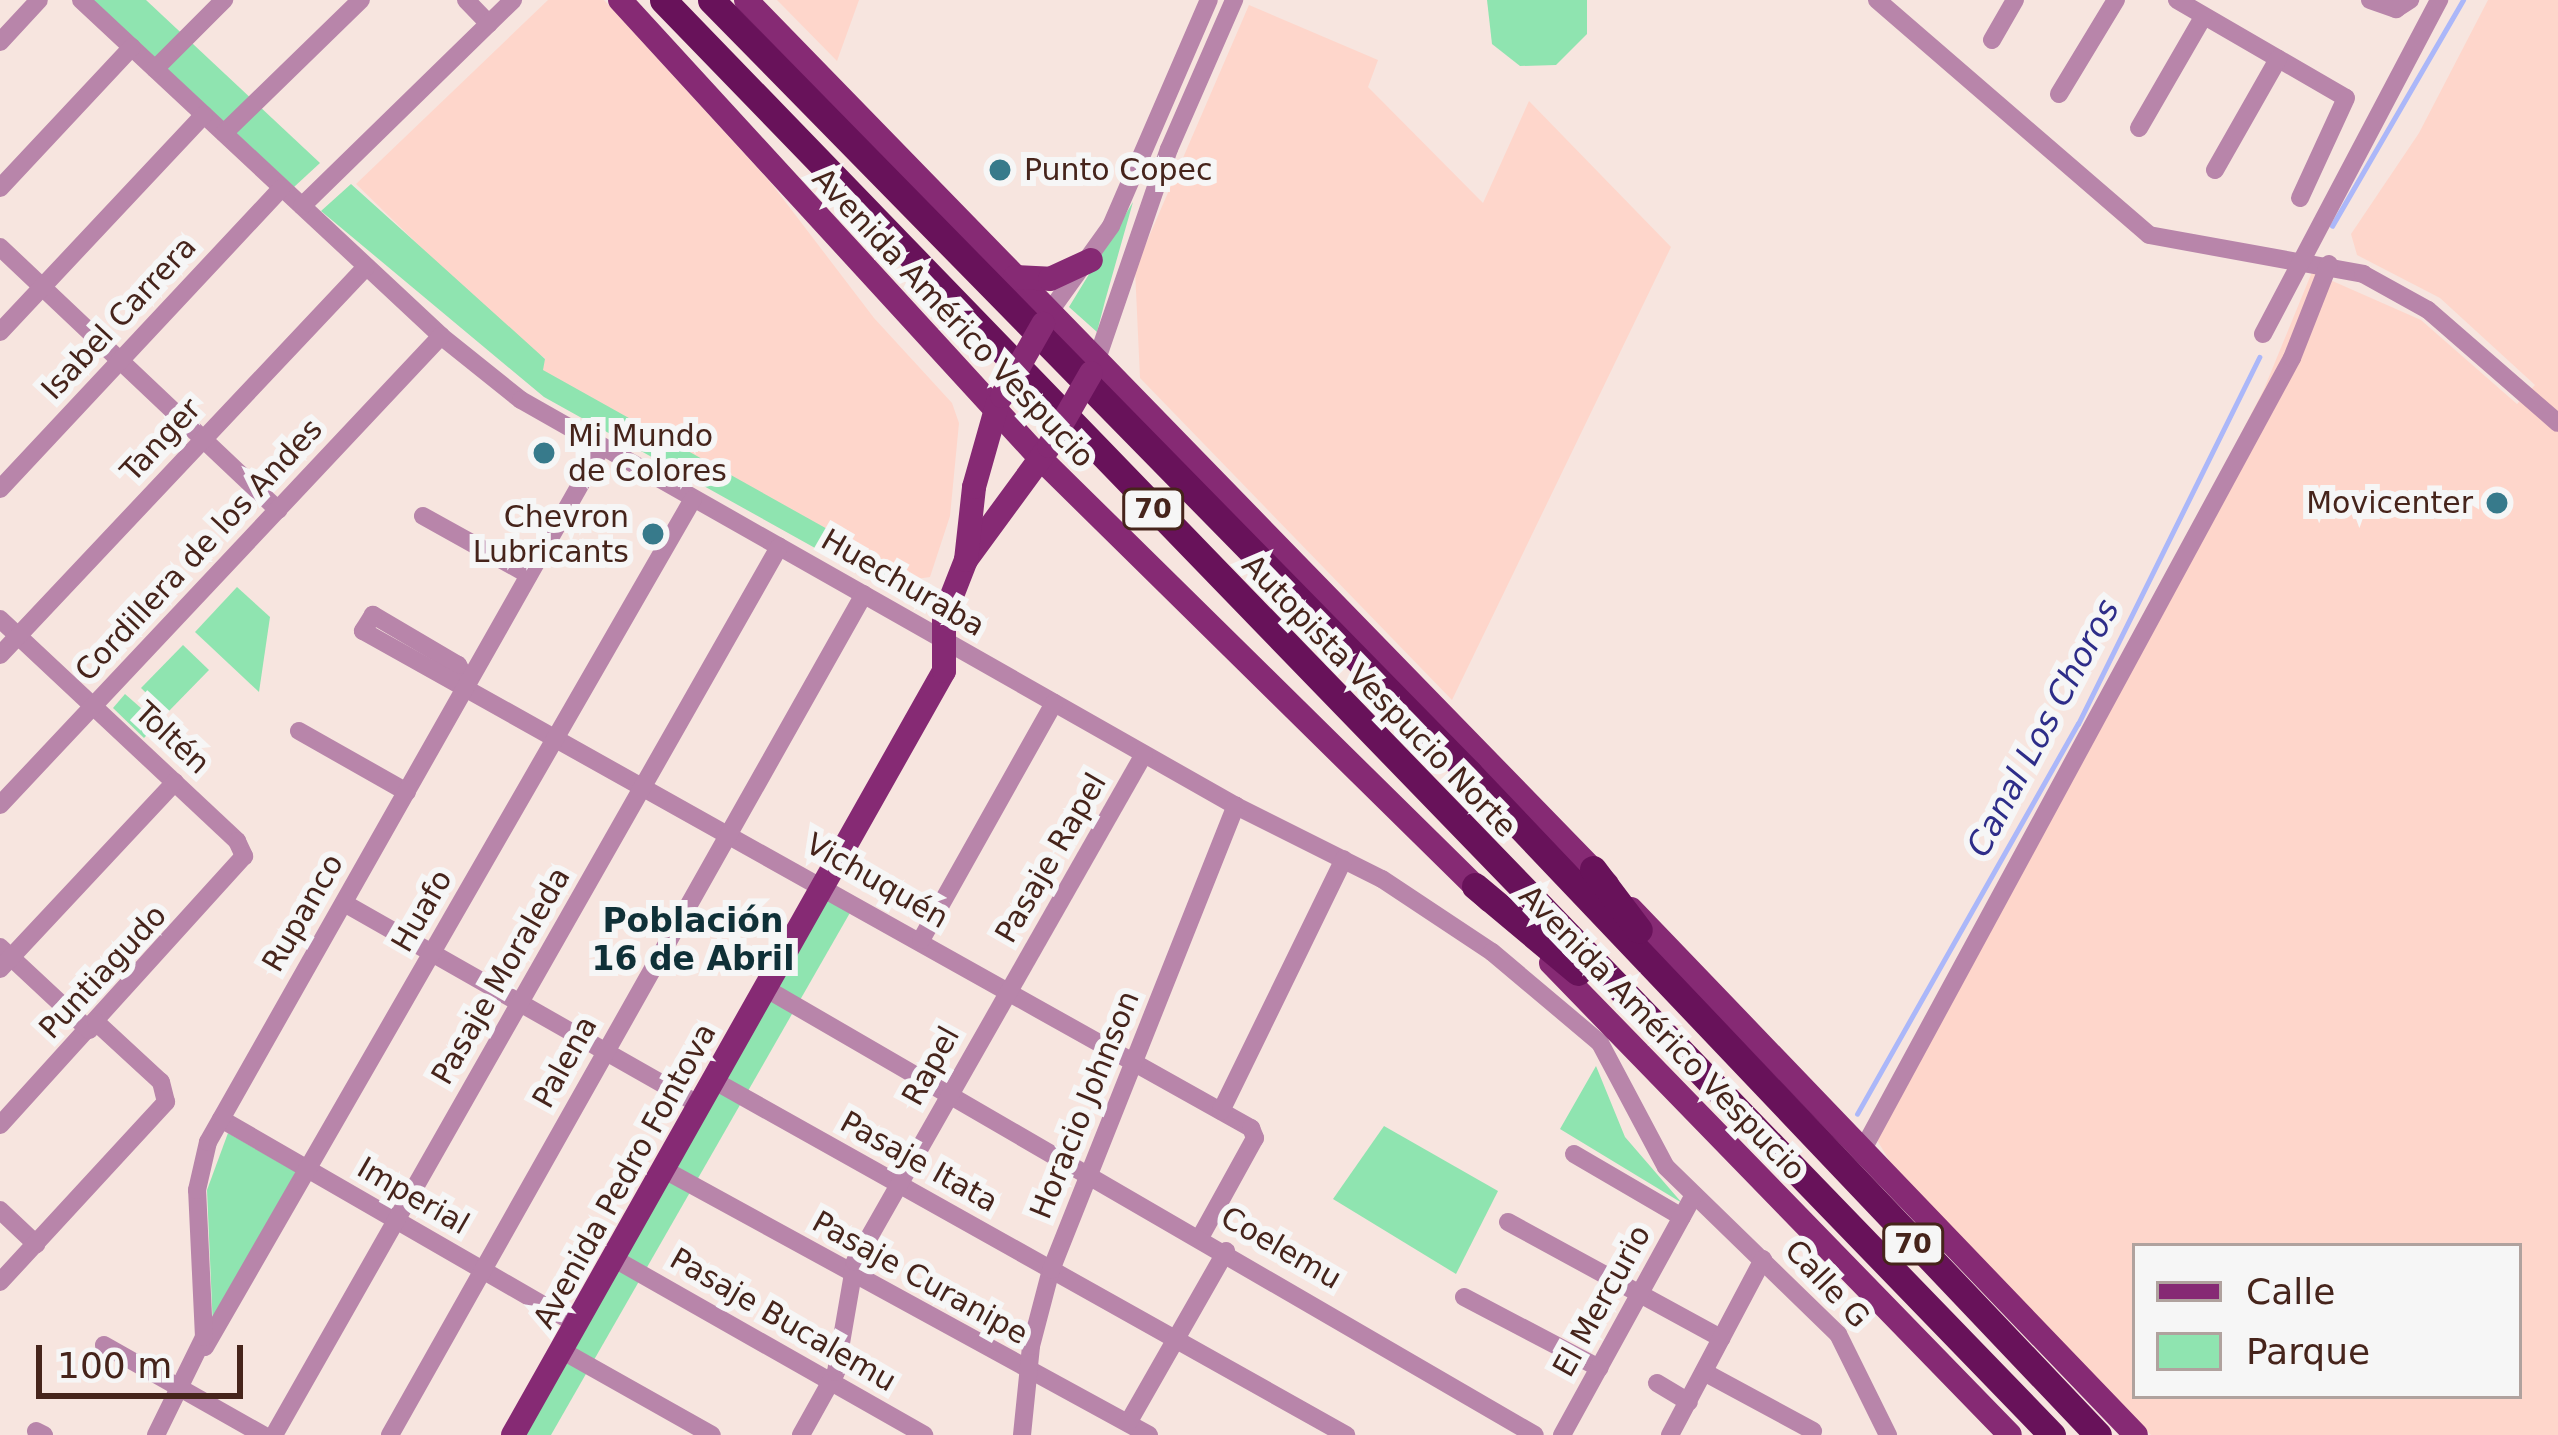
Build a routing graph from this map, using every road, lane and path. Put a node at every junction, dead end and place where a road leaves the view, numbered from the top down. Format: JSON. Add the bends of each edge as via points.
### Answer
{"nodes":[{"id":1,"x":39,"y":0,"type":"edge"},
{"id":2,"x":81,"y":0,"type":"edge"},
{"id":3,"x":224,"y":0,"type":"edge"},
{"id":4,"x":362,"y":0,"type":"edge"},
{"id":5,"x":466,"y":0,"type":"edge"},
{"id":6,"x":513,"y":0,"type":"edge"},
{"id":7,"x":620,"y":0,"type":"edge"},
{"id":8,"x":663,"y":0,"type":"edge"},
{"id":9,"x":711,"y":0,"type":"edge"},
{"id":10,"x":731,"y":0,"type":"edge"},
{"id":11,"x":746,"y":0,"type":"edge"},
{"id":12,"x":1209,"y":0,"type":"edge"},
{"id":13,"x":1234,"y":0,"type":"edge"},
{"id":14,"x":2014,"y":0,"type":"edge"},
{"id":15,"x":2116,"y":0,"type":"edge"},
{"id":16,"x":2177,"y":0,"type":"edge"},
{"id":17,"x":2370,"y":0,"type":"edge"},
{"id":18,"x":2410,"y":0,"type":"edge"},
{"id":19,"x":2439,"y":0,"type":"edge"},
{"id":20,"x":1885,"y":3,"type":"edge"},
{"id":21,"x":2204,"y":17,"type":"junction"},
{"id":22,"x":489,"y":24,"type":"junction"},
{"id":23,"x":1992,"y":40,"type":"dead end"},
{"id":24,"x":0,"y":42,"type":"edge"},
{"id":25,"x":132,"y":47,"type":"junction"},
{"id":26,"x":2278,"y":59,"type":"junction"},
{"id":27,"x":155,"y":69,"type":"junction"},
{"id":28,"x":2059,"y":94,"type":"dead end"},
{"id":29,"x":816,"y":106,"type":"junction"},
{"id":30,"x":204,"y":115,"type":"junction"},
{"id":31,"x":2139,"y":128,"type":"dead end"},
{"id":32,"x":224,"y":134,"type":"junction"},
{"id":33,"x":2216,"y":170,"type":"dead end"},
{"id":34,"x":0,"y":188,"type":"edge"},
{"id":35,"x":282,"y":188,"type":"junction"},
{"id":36,"x":2300,"y":198,"type":"dead end"},
{"id":37,"x":302,"y":206,"type":"junction"},
{"id":38,"x":0,"y":247,"type":"edge"},
{"id":39,"x":2299,"y":259,"type":"junction"},
{"id":40,"x":1090,"y":260,"type":"junction"},
{"id":41,"x":2329,"y":264,"type":"junction"},
{"id":42,"x":366,"y":267,"type":"junction"},
{"id":43,"x":1015,"y":277,"type":"junction"},
{"id":44,"x":42,"y":287,"type":"junction"},
{"id":45,"x":1046,"y":319,"type":"junction"},
{"id":46,"x":0,"y":332,"type":"edge"},
{"id":47,"x":2263,"y":334,"type":"dead end"},
{"id":48,"x":441,"y":336,"type":"junction"},
{"id":49,"x":120,"y":360,"type":"junction"},
{"id":50,"x":1094,"y":367,"type":"junction"},
{"id":51,"x":998,"y":402,"type":"junction"},
{"id":52,"x":2558,"y":423,"type":"edge"},
{"id":53,"x":204,"y":440,"type":"junction"},
{"id":54,"x":601,"y":448,"type":"junction"},
{"id":55,"x":1045,"y":453,"type":"junction"},
{"id":56,"x":0,"y":489,"type":"edge"},
{"id":57,"x":1078,"y":496,"type":"junction"},
{"id":58,"x":1016,"y":499,"type":"junction"},
{"id":59,"x":693,"y":500,"type":"junction"},
{"id":60,"x":278,"y":510,"type":"junction"},
{"id":61,"x":423,"y":516,"type":"dead end"},
{"id":62,"x":779,"y":547,"type":"junction"},
{"id":63,"x":966,"y":560,"type":"junction"},
{"id":64,"x":530,"y":575,"type":"junction"},
{"id":65,"x":864,"y":594,"type":"junction"},
{"id":66,"x":0,"y":619,"type":"edge"},
{"id":67,"x":18,"y":636,"type":"junction"},
{"id":68,"x":945,"y":638,"type":"junction"},
{"id":69,"x":0,"y":655,"type":"edge"},
{"id":70,"x":468,"y":683,"type":"junction"},
{"id":71,"x":1054,"y":704,"type":"junction"},
{"id":72,"x":94,"y":705,"type":"junction"},
{"id":73,"x":299,"y":731,"type":"dead end"},
{"id":74,"x":558,"y":735,"type":"junction"},
{"id":75,"x":1144,"y":754,"type":"junction"},
{"id":76,"x":175,"y":782,"type":"junction"},
{"id":77,"x":645,"y":784,"type":"junction"},
{"id":78,"x":406,"y":792,"type":"junction"},
{"id":79,"x":0,"y":806,"type":"edge"},
{"id":80,"x":1236,"y":806,"type":"junction"},
{"id":81,"x":730,"y":832,"type":"junction"},
{"id":82,"x":244,"y":856,"type":"joint"},
{"id":83,"x":1344,"y":860,"type":"junction"},
{"id":84,"x":1593,"y":869,"type":"junction"},
{"id":85,"x":824,"y":885,"type":"junction"},
{"id":86,"x":1475,"y":886,"type":"junction"},
{"id":87,"x":344,"y":902,"type":"junction"},
{"id":88,"x":921,"y":940,"type":"junction"},
{"id":89,"x":433,"y":953,"type":"junction"},
{"id":90,"x":4,"y":958,"type":"edge"},
{"id":91,"x":765,"y":988,"type":"junction"},
{"id":92,"x":1009,"y":990,"type":"junction"},
{"id":93,"x":520,"y":1003,"type":"junction"},
{"id":94,"x":1643,"y":1018,"type":"junction"},
{"id":95,"x":93,"y":1026,"type":"junction"},
{"id":96,"x":606,"y":1052,"type":"junction"},
{"id":97,"x":1135,"y":1062,"type":"junction"},
{"id":98,"x":1752,"y":1076,"type":"junction"},
{"id":99,"x":713,"y":1080,"type":"junction"},
{"id":100,"x":951,"y":1093,"type":"junction"},
{"id":101,"x":700,"y":1105,"type":"junction"},
{"id":102,"x":1221,"y":1111,"type":"junction"},
{"id":103,"x":221,"y":1119,"type":"junction"},
{"id":104,"x":0,"y":1125,"type":"edge"},
{"id":105,"x":1862,"y":1151,"type":"junction"},
{"id":106,"x":1574,"y":1154,"type":"dead end"},
{"id":107,"x":663,"y":1169,"type":"junction"},
{"id":108,"x":309,"y":1170,"type":"junction"},
{"id":109,"x":1090,"y":1172,"type":"junction"},
{"id":110,"x":899,"y":1185,"type":"junction"},
{"id":111,"x":1694,"y":1196,"type":"junction"},
{"id":112,"x":0,"y":1210,"type":"edge"},
{"id":113,"x":1682,"y":1217,"type":"junction"},
{"id":114,"x":396,"y":1221,"type":"junction"},
{"id":115,"x":1508,"y":1222,"type":"dead end"},
{"id":116,"x":1201,"y":1236,"type":"junction"},
{"id":117,"x":36,"y":1244,"type":"junction"},
{"id":118,"x":1226,"y":1251,"type":"junction"},
{"id":119,"x":613,"y":1258,"type":"junction"},
{"id":120,"x":1762,"y":1258,"type":"junction"},
{"id":121,"x":483,"y":1270,"type":"junction"},
{"id":122,"x":1051,"y":1270,"type":"junction"},
{"id":123,"x":849,"y":1274,"type":"junction"},
{"id":124,"x":0,"y":1282,"type":"edge"},
{"id":125,"x":1639,"y":1295,"type":"junction"},
{"id":126,"x":1464,"y":1297,"type":"dead end"},
{"id":127,"x":576,"y":1324,"type":"junction"},
{"id":128,"x":1721,"y":1338,"type":"junction"},
{"id":129,"x":1176,"y":1340,"type":"junction"},
{"id":130,"x":104,"y":1345,"type":"dead end"},
{"id":131,"x":201,"y":1350,"type":"junction"},
{"id":132,"x":561,"y":1350,"type":"junction"},
{"id":133,"x":1599,"y":1368,"type":"junction"},
{"id":134,"x":1027,"y":1371,"type":"junction"},
{"id":135,"x":1704,"y":1372,"type":"junction"},
{"id":136,"x":831,"y":1382,"type":"junction"},
{"id":137,"x":1657,"y":1383,"type":"dead end"},
{"id":138,"x":183,"y":1390,"type":"junction"},
{"id":139,"x":1689,"y":1402,"type":"junction"},
{"id":140,"x":1128,"y":1424,"type":"junction"},
{"id":141,"x":1813,"y":1431,"type":"dead end"},
{"id":142,"x":156,"y":1435,"type":"edge"},
{"id":143,"x":263,"y":1435,"type":"edge"},
{"id":144,"x":274,"y":1435,"type":"edge"},
{"id":145,"x":390,"y":1435,"type":"edge"},
{"id":146,"x":513,"y":1435,"type":"edge"},
{"id":147,"x":712,"y":1435,"type":"edge"},
{"id":148,"x":801,"y":1435,"type":"edge"},
{"id":149,"x":924,"y":1435,"type":"edge"},
{"id":150,"x":1022,"y":1435,"type":"edge"},
{"id":151,"x":1149,"y":1435,"type":"edge"},
{"id":152,"x":1346,"y":1435,"type":"edge"},
{"id":153,"x":1535,"y":1435,"type":"edge"},
{"id":154,"x":1562,"y":1435,"type":"edge"},
{"id":155,"x":1670,"y":1435,"type":"edge"},
{"id":156,"x":1888,"y":1435,"type":"edge"},
{"id":157,"x":2010,"y":1435,"type":"edge"},
{"id":158,"x":2052,"y":1435,"type":"edge"},
{"id":159,"x":2098,"y":1435,"type":"edge"},
{"id":160,"x":2136,"y":1435,"type":"edge"}],
"edges":[{"from":1,"to":24,"type":"street"},
{"from":2,"to":25,"type":"street","name":"Huechuraba"},
{"from":3,"to":27,"type":"street"},
{"from":4,"to":32,"type":"street"},
{"from":5,"to":22,"type":"street"},
{"from":6,"to":22,"type":"street"},
{"from":7,"to":51,"type":"main road","name":"Avenida Américo Vespucio"},
{"from":8,"to":94,"type":"highway","name":"Autopista Vespucio Norte","number":"70"},
{"from":9,"to":29,"type":"highway","name":"Autopista Vespucio Norte","number":"70"},
{"from":10,"to":29,"type":"highway"},
{"from":11,"to":43,"type":"main road","name":"Avenida Américo Vespucio"},
{"from":12,"to":40,"type":"street","name":"Avenida Pedro Fontova"},
{"from":13,"to":50,"type":"street","name":"Avenida Pedro Fontova","via":[[1162,166]]},
{"from":14,"to":23,"type":"street"},
{"from":15,"to":28,"type":"street"},
{"from":16,"to":21,"type":"street"},
{"from":17,"to":18,"type":"street","via":[[2396,9]]},
{"from":19,"to":39,"type":"street"},
{"from":20,"to":39,"type":"street","via":[[2149,235],[2204,250]]},
{"from":21,"to":26,"type":"street"},
{"from":21,"to":31,"type":"street"},
{"from":22,"to":37,"type":"street"},
{"from":25,"to":27,"type":"street","name":"Huechuraba"},
{"from":25,"to":34,"type":"street"},
{"from":26,"to":33,"type":"street"},
{"from":26,"to":36,"type":"street","via":[[2348,101]]},
{"from":27,"to":30,"type":"street","name":"Huechuraba"},
{"from":29,"to":98,"type":"highway","name":"Autopista Vespucio Norte","number":"70","via":[[1469,773]]},
{"from":30,"to":32,"type":"street","name":"Huechuraba"},
{"from":30,"to":44,"type":"street"},
{"from":32,"to":35,"type":"street","name":"Huechuraba"},
{"from":35,"to":37,"type":"street","name":"Huechuraba"},
{"from":35,"to":49,"type":"street","name":"Isabel Carrera"},
{"from":37,"to":42,"type":"street","name":"Huechuraba"},
{"from":38,"to":44,"type":"street"},
{"from":39,"to":41,"type":"street"},
{"from":39,"to":47,"type":"street"},
{"from":40,"to":43,"type":"main road","via":[[1050,279]]},
{"from":40,"to":45,"type":"street","name":"Avenida Pedro Fontova"},
{"from":41,"to":52,"type":"street","via":[[2428,310]]},
{"from":41,"to":105,"type":"street","via":[[2281,379]]},
{"from":42,"to":48,"type":"street","name":"Huechuraba"},
{"from":42,"to":53,"type":"street","name":"Tanger"},
{"from":43,"to":45,"type":"main road","name":"Avenida Américo Vespucio"},
{"from":44,"to":46,"type":"street"},
{"from":44,"to":49,"type":"street"},
{"from":45,"to":50,"type":"main road","name":"Avenida Américo Vespucio"},
{"from":45,"to":51,"type":"main road","name":"Avenida Pedro Fontova","bridge":true},
{"from":48,"to":54,"type":"street","name":"Huechuraba","via":[[520,400]]},
{"from":48,"to":60,"type":"street","name":"Cordillera de los Andes"},
{"from":49,"to":53,"type":"street"},
{"from":49,"to":56,"type":"street","name":"Isabel Carrera"},
{"from":50,"to":55,"type":"main road","name":"Avenida Pedro Fontova","bridge":true},
{"from":50,"to":84,"type":"main road","name":"Avenida Américo Vespucio"},
{"from":51,"to":55,"type":"main road","name":"Avenida Américo Vespucio"},
{"from":51,"to":63,"type":"main road","name":"Avenida Pedro Fontova"},
{"from":53,"to":60,"type":"street"},
{"from":53,"to":67,"type":"street","name":"Tanger"},
{"from":54,"to":59,"type":"street","name":"Huechuraba"},
{"from":54,"to":64,"type":"street","name":"Rupanco"},
{"from":55,"to":57,"type":"main road","name":"Avenida Américo Vespucio"},
{"from":55,"to":58,"type":"main road","name":"Avenida Pedro Fontova"},
{"from":57,"to":58,"type":"main road","via":[[1045,489]]},
{"from":57,"to":86,"type":"main road","name":"Avenida Américo Vespucio"},
{"from":58,"to":63,"type":"main road","name":"Avenida Pedro Fontova"},
{"from":59,"to":62,"type":"street","name":"Huechuraba"},
{"from":59,"to":74,"type":"street","name":"Huafo"},
{"from":60,"to":72,"type":"street","name":"Cordillera de los Andes"},
{"from":61,"to":64,"type":"street"},
{"from":62,"to":65,"type":"street","name":"Huechuraba"},
{"from":62,"to":77,"type":"street","name":"Pasaje Moraleda"},
{"from":63,"to":68,"type":"main road","name":"Avenida Pedro Fontova","via":[[944,616]]},
{"from":64,"to":70,"type":"street","name":"Rupanco"},
{"from":65,"to":68,"type":"street","name":"Huechuraba"},
{"from":65,"to":81,"type":"street","name":"Palena"},
{"from":66,"to":67,"type":"street","name":"Toltén"},
{"from":67,"to":69,"type":"street","name":"Tanger"},
{"from":67,"to":72,"type":"street","name":"Toltén"},
{"from":68,"to":71,"type":"street","name":"Huechuraba"},
{"from":68,"to":85,"type":"main road","name":"Avenida Pedro Fontova","via":[[942,676]]},
{"from":70,"to":70,"type":"street","name":"Vichuquén","via":[[458,665],[374,615],[363,631]]},
{"from":70,"to":74,"type":"street","name":"Vichuquén"},
{"from":70,"to":78,"type":"street","name":"Rupanco"},
{"from":71,"to":75,"type":"street","name":"Huechuraba"},
{"from":71,"to":88,"type":"street"},
{"from":72,"to":76,"type":"street","name":"Toltén"},
{"from":72,"to":79,"type":"street","name":"Cordillera de los Andes"},
{"from":73,"to":78,"type":"street"},
{"from":74,"to":77,"type":"street","name":"Vichuquén"},
{"from":74,"to":89,"type":"street","name":"Huafo"},
{"from":75,"to":80,"type":"street","name":"Huechuraba"},
{"from":75,"to":92,"type":"street","name":"Pasaje Rapel"},
{"from":76,"to":82,"type":"street","name":"Toltén"},
{"from":76,"to":90,"type":"street"},
{"from":77,"to":81,"type":"street","name":"Vichuquén"},
{"from":77,"to":93,"type":"street","name":"Pasaje Moraleda"},
{"from":78,"to":87,"type":"street","name":"Rupanco"},
{"from":80,"to":83,"type":"street","name":"Huechuraba"},
{"from":80,"to":97,"type":"street","name":"Horacio Johnson"},
{"from":81,"to":85,"type":"street","name":"Vichuquén"},
{"from":81,"to":96,"type":"street","name":"Palena"},
{"from":82,"to":95,"type":"street","name":"Puntiagudo"},
{"from":83,"to":102,"type":"street"},
{"from":83,"to":111,"type":"street","name":"Huechuraba","via":[[1469,933],[1588,1030],[1614,1063],[1653,1150]]},
{"from":84,"to":98,"type":"highway"},
{"from":84,"to":105,"type":"main road","name":"Avenida Américo Vespucio"},
{"from":85,"to":88,"type":"street","name":"Vichuquén"},
{"from":85,"to":91,"type":"main road","name":"Avenida Pedro Fontova"},
{"from":86,"to":94,"type":"highway"},
{"from":86,"to":157,"type":"main road","name":"Avenida Américo Vespucio"},
{"from":87,"to":89,"type":"street"},
{"from":87,"to":103,"type":"street","name":"Rupanco"},
{"from":88,"to":92,"type":"street","name":"Vichuquén"},
{"from":89,"to":93,"type":"street"},
{"from":89,"to":108,"type":"street","name":"Huafo"},
{"from":90,"to":95,"type":"street"},
{"from":91,"to":99,"type":"main road","name":"Avenida Pedro Fontova"},
{"from":91,"to":100,"type":"street","name":"Coelemu"},
{"from":92,"to":97,"type":"street","name":"Vichuquén"},
{"from":92,"to":100,"type":"street","name":"Rapel"},
{"from":93,"to":96,"type":"street"},
{"from":93,"to":114,"type":"street","name":"Pasaje Moraleda"},
{"from":94,"to":158,"type":"highway","name":"Autopista Vespucio Norte","number":"70"},
{"from":95,"to":104,"type":"street","name":"Puntiagudo"},
{"from":95,"to":117,"type":"street","via":[[166,1096]]},
{"from":96,"to":101,"type":"street"},
{"from":96,"to":121,"type":"street","name":"Palena"},
{"from":97,"to":102,"type":"street","name":"Vichuquén"},
{"from":97,"to":109,"type":"street","name":"Horacio Johnson"},
{"from":98,"to":159,"type":"highway","name":"Autopista Vespucio Norte","number":"70"},
{"from":99,"to":101,"type":"main road","name":"Avenida Pedro Fontova"},
{"from":99,"to":110,"type":"street","name":"Pasaje Itata"},
{"from":100,"to":109,"type":"street","name":"Coelemu"},
{"from":100,"to":110,"type":"street","name":"Rapel"},
{"from":101,"to":107,"type":"main road","name":"Avenida Pedro Fontova"},
{"from":102,"to":116,"type":"street","name":"Vichuquén","via":[[1255,1134]]},
{"from":103,"to":108,"type":"street","name":"Imperial"},
{"from":103,"to":131,"type":"street","name":"Rupanco","via":[[197,1190]]},
{"from":105,"to":160,"type":"main road","name":"Avenida Américo Vespucio"},
{"from":106,"to":113,"type":"street"},
{"from":107,"to":119,"type":"main road","name":"Avenida Pedro Fontova"},
{"from":107,"to":123,"type":"street","name":"Pasaje Curanipe"},
{"from":108,"to":114,"type":"street","name":"Imperial"},
{"from":108,"to":131,"type":"street","name":"Huafo"},
{"from":109,"to":116,"type":"street","name":"Coelemu"},
{"from":109,"to":122,"type":"street","name":"Horacio Johnson"},
{"from":110,"to":122,"type":"street","name":"Pasaje Itata"},
{"from":110,"to":123,"type":"street","name":"Rapel"},
{"from":111,"to":113,"type":"street","name":"El Mercurio"},
{"from":111,"to":120,"type":"street","name":"Calle G"},
{"from":112,"to":117,"type":"street"},
{"from":113,"to":125,"type":"street","name":"El Mercurio"},
{"from":114,"to":121,"type":"street","name":"Imperial"},
{"from":114,"to":144,"type":"street","name":"Pasaje Moraleda"},
{"from":115,"to":125,"type":"street"},
{"from":116,"to":118,"type":"street","name":"Coelemu"},
{"from":117,"to":124,"type":"street"},
{"from":118,"to":129,"type":"street"},
{"from":118,"to":153,"type":"street","name":"Coelemu"},
{"from":119,"to":127,"type":"main road","name":"Avenida Pedro Fontova"},
{"from":119,"to":136,"type":"street","name":"Pasaje Bucalemu"},
{"from":120,"to":128,"type":"street"},
{"from":120,"to":156,"type":"street","name":"Calle G","via":[[1847,1346]]},
{"from":121,"to":127,"type":"street","name":"Imperial"},
{"from":121,"to":145,"type":"street","name":"Palena"},
{"from":122,"to":129,"type":"street","name":"Pasaje Itata"},
{"from":122,"to":134,"type":"street","name":"Horacio Johnson"},
{"from":123,"to":134,"type":"street","name":"Pasaje Curanipe"},
{"from":123,"to":136,"type":"street","name":"Rapel"},
{"from":125,"to":128,"type":"street"},
{"from":125,"to":133,"type":"street","name":"El Mercurio"},
{"from":126,"to":133,"type":"street"},
{"from":127,"to":132,"type":"main road","name":"Avenida Pedro Fontova"},
{"from":128,"to":135,"type":"street"},
{"from":129,"to":140,"type":"street"},
{"from":129,"to":152,"type":"street","name":"Pasaje Itata"},
{"from":130,"to":138,"type":"street"},
{"from":131,"to":138,"type":"street","name":"Rupanco"},
{"from":132,"to":146,"type":"main road","name":"Avenida Pedro Fontova"},
{"from":132,"to":147,"type":"street"},
{"from":133,"to":154,"type":"street","name":"El Mercurio"},
{"from":134,"to":140,"type":"street","name":"Pasaje Curanipe"},
{"from":134,"to":150,"type":"street","name":"Horacio Johnson"},
{"from":135,"to":139,"type":"street"},
{"from":135,"to":141,"type":"street"},
{"from":136,"to":148,"type":"street","name":"Rapel"},
{"from":136,"to":149,"type":"street","name":"Pasaje Bucalemu"},
{"from":137,"to":139,"type":"street"},
{"from":138,"to":142,"type":"street","name":"Rupanco"},
{"from":138,"to":143,"type":"street"},
{"from":139,"to":155,"type":"street"},
{"from":140,"to":151,"type":"street","name":"Pasaje Curanipe"}]}
